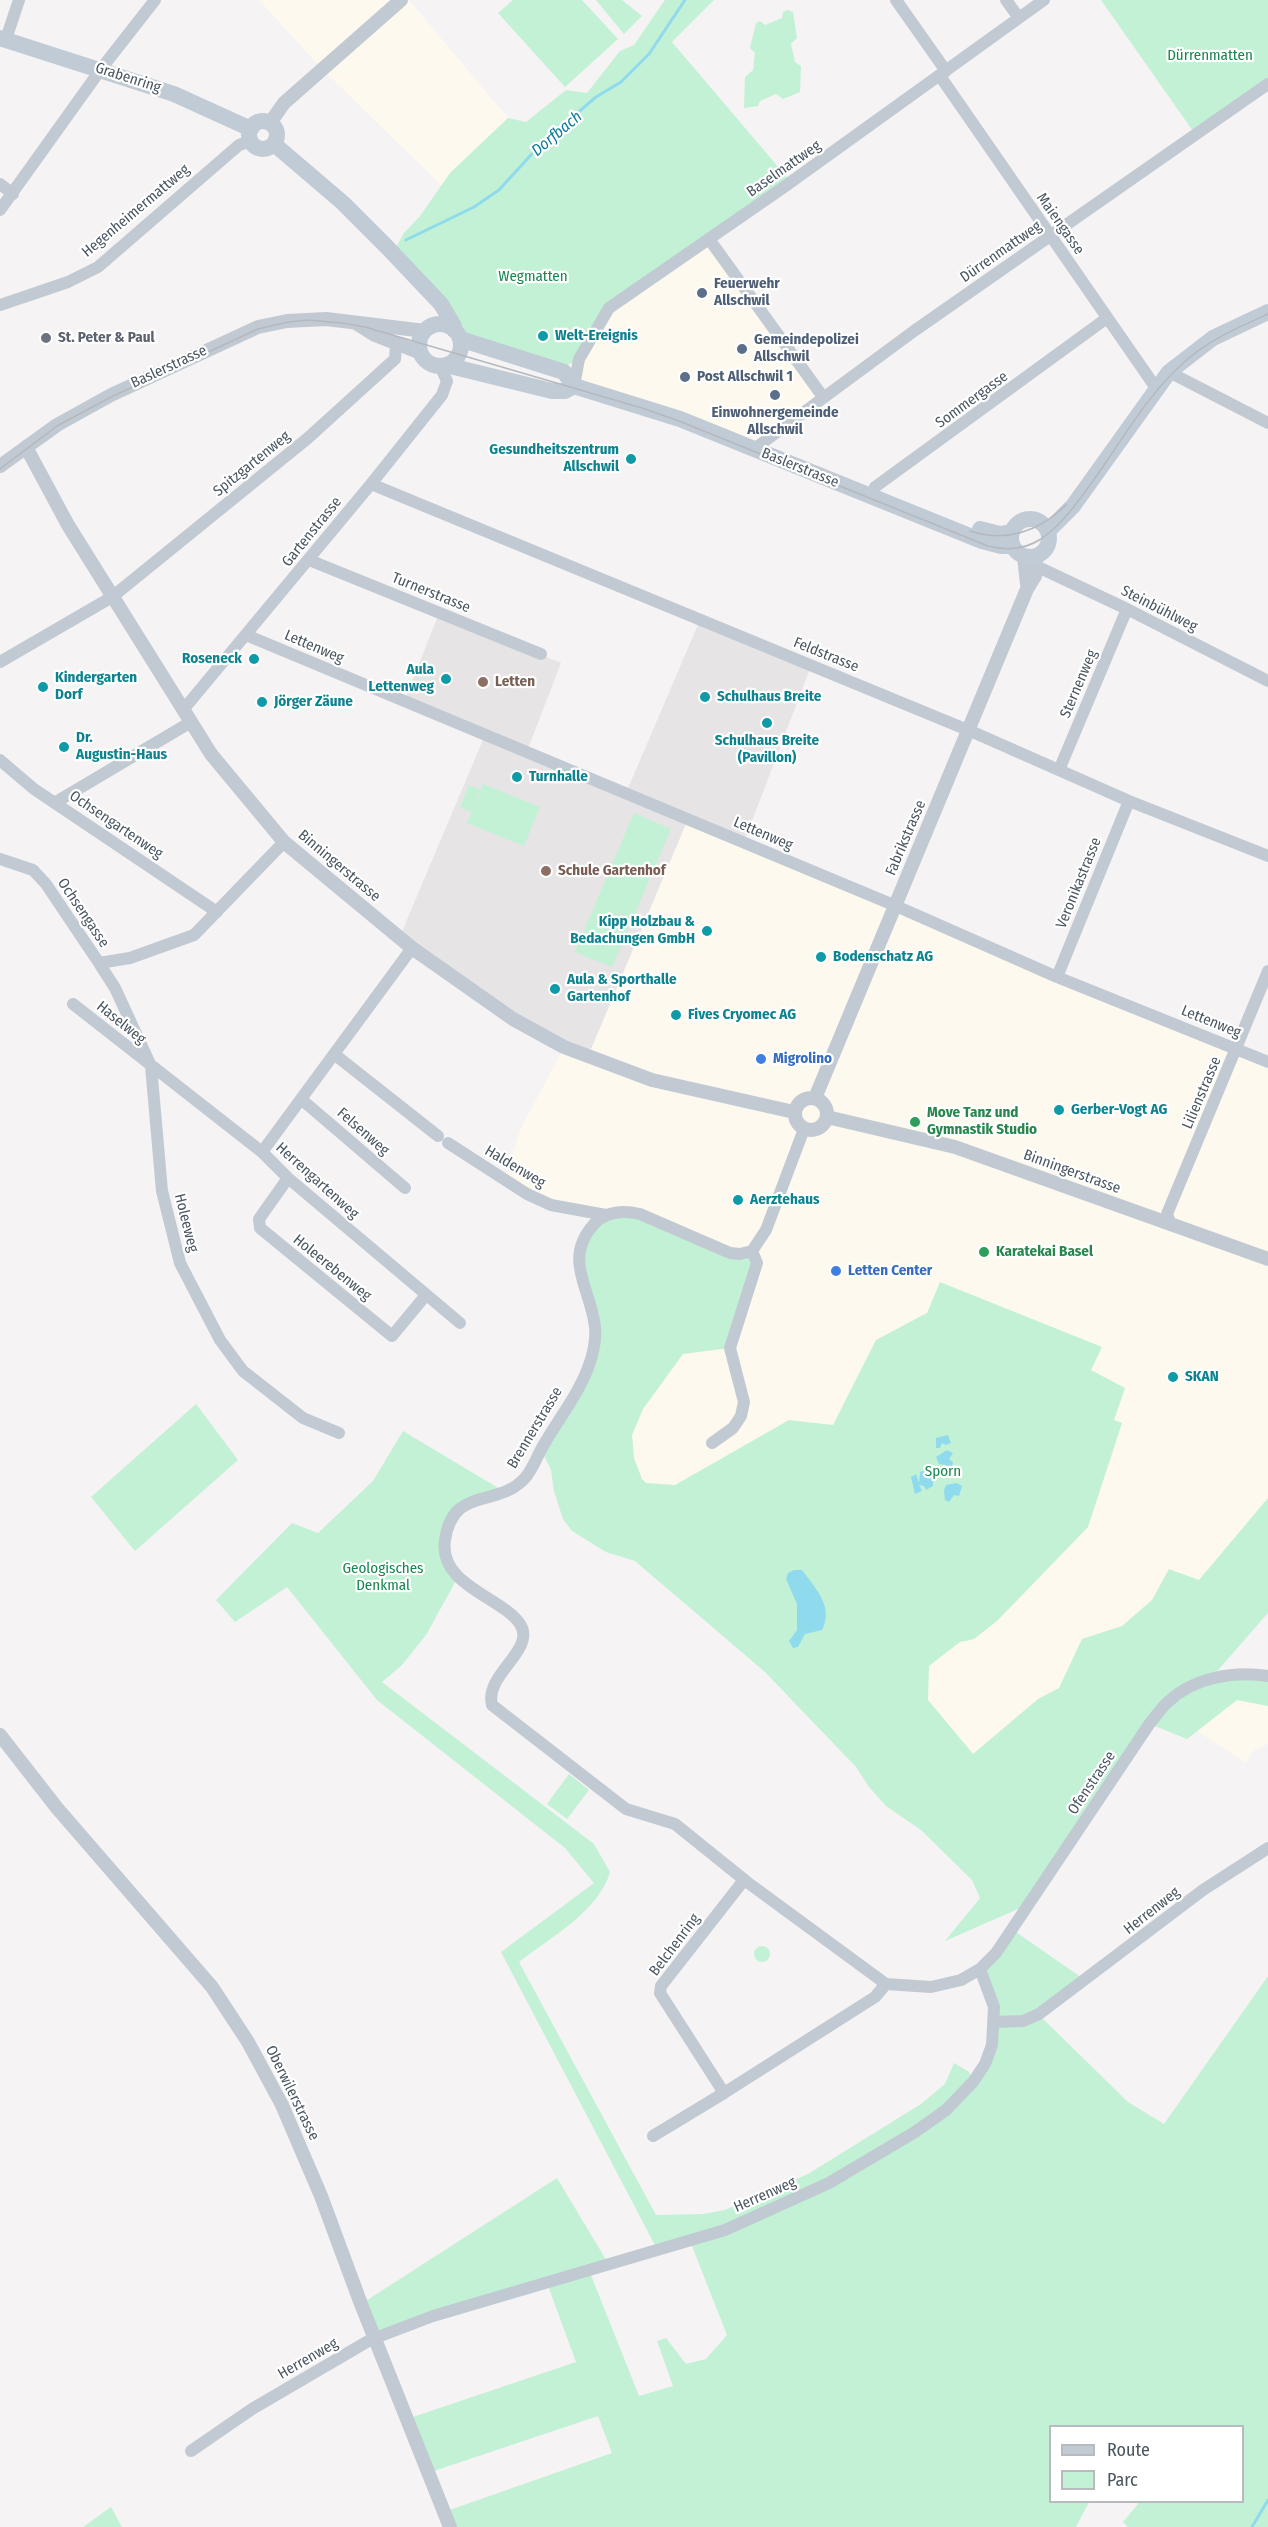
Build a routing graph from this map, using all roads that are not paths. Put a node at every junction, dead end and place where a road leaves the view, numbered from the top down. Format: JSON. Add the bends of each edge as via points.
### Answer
{"nodes":[{"id":1,"x":19,"y":0,"type":"edge"},
{"id":2,"x":155,"y":0,"type":"edge"},
{"id":3,"x":401,"y":0,"type":"edge"},
{"id":4,"x":896,"y":0,"type":"edge"},
{"id":5,"x":1006,"y":0,"type":"edge"},
{"id":6,"x":1044,"y":0,"type":"edge"},
{"id":7,"x":1019,"y":18,"type":"junction"},
{"id":8,"x":3,"y":38,"type":"edge"},
{"id":9,"x":101,"y":69,"type":"junction"},
{"id":10,"x":943,"y":73,"type":"junction"},
{"id":11,"x":1268,"y":84,"type":"edge"},
{"id":12,"x":270,"y":123,"type":"junction"},
{"id":13,"x":251,"y":135,"type":"junction"},
{"id":14,"x":274,"y":144,"type":"junction"},
{"id":15,"x":0,"y":184,"type":"edge"},
{"id":16,"x":13,"y":194,"type":"junction"},
{"id":17,"x":0,"y":210,"type":"edge"},
{"id":18,"x":1050,"y":236,"type":"junction"},
{"id":19,"x":709,"y":239,"type":"junction"},
{"id":20,"x":428,"y":293,"type":"junction"},
{"id":21,"x":0,"y":305,"type":"edge"},
{"id":22,"x":1268,"y":312,"type":"edge"},
{"id":23,"x":1107,"y":318,"type":"junction"},
{"id":24,"x":356,"y":323,"type":"junction"},
{"id":25,"x":427,"y":329,"type":"junction"},
{"id":26,"x":457,"y":334,"type":"junction"},
{"id":27,"x":396,"y":345,"type":"junction"},
{"id":28,"x":421,"y":353,"type":"junction"},
{"id":29,"x":443,"y":365,"type":"junction"},
{"id":30,"x":1168,"y":372,"type":"junction"},
{"id":31,"x":574,"y":386,"type":"junction"},
{"id":32,"x":1156,"y":388,"type":"junction"},
{"id":33,"x":822,"y":397,"type":"junction"},
{"id":34,"x":1268,"y":423,"type":"edge"},
{"id":35,"x":27,"y":447,"type":"junction"},
{"id":36,"x":754,"y":449,"type":"junction"},
{"id":37,"x":0,"y":466,"type":"edge"},
{"id":38,"x":371,"y":484,"type":"junction"},
{"id":39,"x":890,"y":503,"type":"junction"},
{"id":40,"x":1045,"y":527,"type":"junction"},
{"id":41,"x":1024,"y":552,"type":"junction"},
{"id":42,"x":309,"y":560,"type":"junction"},
{"id":43,"x":112,"y":597,"type":"junction"},
{"id":44,"x":1127,"y":609,"type":"junction"},
{"id":45,"x":246,"y":634,"type":"junction"},
{"id":46,"x":541,"y":654,"type":"dead end"},
{"id":47,"x":0,"y":662,"type":"edge"},
{"id":48,"x":1268,"y":681,"type":"edge"},
{"id":49,"x":183,"y":710,"type":"junction"},
{"id":50,"x":191,"y":722,"type":"junction"},
{"id":51,"x":969,"y":731,"type":"junction"},
{"id":52,"x":0,"y":760,"type":"edge"},
{"id":53,"x":1059,"y":770,"type":"junction"},
{"id":54,"x":1129,"y":801,"type":"junction"},
{"id":55,"x":56,"y":802,"type":"junction"},
{"id":56,"x":284,"y":842,"type":"junction"},
{"id":57,"x":1268,"y":856,"type":"edge"},
{"id":58,"x":0,"y":859,"type":"edge"},
{"id":59,"x":896,"y":906,"type":"junction"},
{"id":60,"x":218,"y":912,"type":"junction"},
{"id":61,"x":412,"y":948,"type":"junction"},
{"id":62,"x":99,"y":963,"type":"junction"},
{"id":63,"x":1268,"y":971,"type":"edge"},
{"id":64,"x":1057,"y":977,"type":"junction"},
{"id":65,"x":73,"y":1004,"type":"dead end"},
{"id":66,"x":1237,"y":1048,"type":"junction"},
{"id":67,"x":334,"y":1054,"type":"junction"},
{"id":68,"x":1268,"y":1062,"type":"edge"},
{"id":69,"x":151,"y":1066,"type":"junction"},
{"id":70,"x":815,"y":1098,"type":"junction"},
{"id":71,"x":301,"y":1099,"type":"junction"},
{"id":72,"x":795,"y":1112,"type":"junction"},
{"id":73,"x":827,"y":1117,"type":"junction"},
{"id":74,"x":804,"y":1129,"type":"junction"},
{"id":75,"x":262,"y":1152,"type":"junction"},
{"id":76,"x":288,"y":1178,"type":"junction"},
{"id":77,"x":405,"y":1188,"type":"dead end"},
{"id":78,"x":606,"y":1215,"type":"junction"},
{"id":79,"x":1171,"y":1226,"type":"junction"},
{"id":80,"x":752,"y":1251,"type":"junction"},
{"id":81,"x":1268,"y":1259,"type":"edge"},
{"id":82,"x":426,"y":1295,"type":"junction"},
{"id":83,"x":460,"y":1323,"type":"dead end"},
{"id":84,"x":339,"y":1432,"type":"dead end"},
{"id":85,"x":712,"y":1443,"type":"dead end"},
{"id":86,"x":1268,"y":1676,"type":"edge"},
{"id":87,"x":0,"y":1735,"type":"edge"},
{"id":88,"x":1268,"y":1848,"type":"edge"},
{"id":89,"x":744,"y":1880,"type":"junction"},
{"id":90,"x":980,"y":1969,"type":"junction"},
{"id":91,"x":886,"y":1984,"type":"junction"},
{"id":92,"x":995,"y":2022,"type":"junction"},
{"id":93,"x":724,"y":2093,"type":"junction"},
{"id":94,"x":653,"y":2136,"type":"dead end"},
{"id":95,"x":374,"y":2338,"type":"junction"},
{"id":96,"x":191,"y":2451,"type":"dead end"},
{"id":97,"x":450,"y":2527,"type":"edge"}],
"edges":[{"from":1,"to":8,"type":"street"},
{"from":2,"to":9,"type":"street"},
{"from":3,"to":12,"type":"street","via":[[284,103]]},
{"from":4,"to":10,"type":"street","name":"Maiengasse"},
{"from":5,"to":7,"type":"street"},
{"from":6,"to":7,"type":"street","name":"Baselmattweg"},
{"from":7,"to":10,"type":"street","name":"Baselmattweg"},
{"from":8,"to":9,"type":"main road","name":"Grabenring"},
{"from":9,"to":13,"type":"main road","name":"Grabenring","via":[[174,94]]},
{"from":9,"to":16,"type":"street"},
{"from":10,"to":18,"type":"street","name":"Maiengasse"},
{"from":10,"to":19,"type":"street","name":"Baselmattweg"},
{"from":11,"to":18,"type":"street","name":"Dürrenmattweg"},
{"from":12,"to":13,"type":"main road","via":[[259,122]]},
{"from":12,"to":14,"type":"main road","via":[[277,133]]},
{"from":13,"to":14,"type":"main road","via":[[256,147],[263,149]]},
{"from":13,"to":21,"type":"street","name":"Hegenheimermattweg","via":[[98,267],[68,282]]},
{"from":14,"to":20,"type":"main road","via":[[343,203]]},
{"from":15,"to":16,"type":"street"},
{"from":16,"to":17,"type":"street"},
{"from":18,"to":23,"type":"street","name":"Maiengasse"},
{"from":18,"to":33,"type":"street","name":"Dürrenmattweg"},
{"from":19,"to":31,"type":"street","name":"Baselmattweg","via":[[609,308],[579,359]]},
{"from":19,"to":33,"type":"street"},
{"from":20,"to":25,"type":"main road","via":[[431,307]]},
{"from":20,"to":26,"type":"main road","via":[[441,304]]},
{"from":22,"to":30,"type":"main road","via":[[1213,338]]},
{"from":23,"to":32,"type":"street","name":"Maiengasse"},
{"from":23,"to":39,"type":"street","name":"Sommergasse","via":[[875,487],[872,494]]},
{"from":24,"to":25,"type":"street","name":"Baslerstrasse"},
{"from":24,"to":27,"type":"street","name":"Baslerstrasse"},
{"from":24,"to":35,"type":"street","name":"Baslerstrasse","via":[[309,318],[258,327],[111,395]]},
{"from":25,"to":26,"type":"main road","via":[[442,325]]},
{"from":25,"to":28,"type":"main road","via":[[420,340]]},
{"from":26,"to":29,"type":"main road","via":[[458,355]]},
{"from":26,"to":31,"type":"main road","name":"Baslerstrasse","via":[[564,372]]},
{"from":27,"to":28,"type":"street","name":"Baslerstrasse"},
{"from":27,"to":43,"type":"street","name":"Spitzgartenweg","via":[[395,359],[308,438]]},
{"from":28,"to":29,"type":"main road","via":[[428,362]]},
{"from":29,"to":31,"type":"main road","name":"Baslerstrasse","via":[[552,391]]},
{"from":29,"to":38,"type":"street","name":"Gartenstrasse","via":[[445,388]]},
{"from":30,"to":32,"type":"main road"},
{"from":30,"to":34,"type":"street"},
{"from":31,"to":36,"type":"main road","name":"Baslerstrasse","via":[[671,416]]},
{"from":32,"to":40,"type":"main road","via":[[1086,487]]},
{"from":33,"to":36,"type":"street","name":"Dürrenmattweg"},
{"from":35,"to":37,"type":"street","name":"Baslerstrasse"},
{"from":35,"to":43,"type":"street","name":"Binningerstrasse"},
{"from":36,"to":39,"type":"main road","name":"Baslerstrasse"},
{"from":38,"to":42,"type":"street","name":"Gartenstrasse"},
{"from":38,"to":51,"type":"street","name":"Feldstrasse"},
{"from":39,"to":41,"type":"main road","name":"Baslerstrasse","via":[[982,541]]},
{"from":40,"to":41,"type":"main road","via":[[1049,543],[1046,549]]},
{"from":40,"to":41,"type":"main road","via":[[1031,519],[1021,521]]},
{"from":41,"to":44,"type":"street","name":"Steinbühlweg"},
{"from":41,"to":51,"type":"street","name":"Fabrikstrasse","via":[[1027,589]]},
{"from":42,"to":45,"type":"street","name":"Gartenstrasse"},
{"from":42,"to":46,"type":"street","name":"Turnerstrasse"},
{"from":43,"to":47,"type":"street","name":"Spitzgartenweg"},
{"from":43,"to":49,"type":"street","name":"Binningerstrasse"},
{"from":44,"to":48,"type":"street","name":"Steinbühlweg"},
{"from":44,"to":53,"type":"street","name":"Sternenweg"},
{"from":45,"to":49,"type":"street","name":"Gartenstrasse"},
{"from":45,"to":59,"type":"street","name":"Lettenweg"},
{"from":49,"to":50,"type":"street","name":"Binningerstrasse"},
{"from":50,"to":55,"type":"street"},
{"from":50,"to":56,"type":"street","name":"Binningerstrasse","via":[[211,754]]},
{"from":51,"to":53,"type":"street","name":"Feldstrasse"},
{"from":51,"to":59,"type":"street","name":"Fabrikstrasse"},
{"from":52,"to":55,"type":"street","name":"Ochsengartenweg"},
{"from":53,"to":54,"type":"street","name":"Feldstrasse"},
{"from":54,"to":57,"type":"street","name":"Feldstrasse"},
{"from":54,"to":64,"type":"street","name":"Veronikastrasse"},
{"from":55,"to":60,"type":"street","name":"Ochsengartenweg"},
{"from":56,"to":60,"type":"street","name":"Ochsengasse"},
{"from":56,"to":61,"type":"street","name":"Binningerstrasse"},
{"from":58,"to":62,"type":"street","name":"Ochsengasse","via":[[33,870]]},
{"from":59,"to":64,"type":"street","name":"Lettenweg"},
{"from":59,"to":70,"type":"street","name":"Fabrikstrasse"},
{"from":60,"to":62,"type":"street","name":"Ochsengasse","via":[[194,935],[130,958]]},
{"from":61,"to":67,"type":"street"},
{"from":61,"to":72,"type":"street","name":"Binningerstrasse","via":[[513,1019],[564,1047],[652,1080]]},
{"from":62,"to":69,"type":"street","name":"Holeeweg","via":[[115,988]]},
{"from":63,"to":66,"type":"street","name":"Lilienstrasse"},
{"from":64,"to":66,"type":"street","name":"Lettenweg"},
{"from":65,"to":69,"type":"street","name":"Haselweg"},
{"from":66,"to":68,"type":"street","name":"Lettenweg"},
{"from":66,"to":79,"type":"street","name":"Lilienstrasse","via":[[1167,1214]]},
{"from":67,"to":71,"type":"street"},
{"from":67,"to":78,"type":"street","name":"Haldenweg","via":[[443,1139],[527,1194],[551,1205]]},
{"from":69,"to":75,"type":"street","name":"Herrengartenweg"},
{"from":69,"to":84,"type":"street","name":"Holeeweg","via":[[162,1191],[180,1263],[220,1340],[243,1371],[303,1419]]},
{"from":70,"to":72,"type":"street","via":[[804,1099]]},
{"from":70,"to":73,"type":"street","via":[[823,1103]]},
{"from":71,"to":75,"type":"street"},
{"from":71,"to":77,"type":"street","name":"Felsenweg"},
{"from":72,"to":74,"type":"street","via":[[796,1122]]},
{"from":73,"to":74,"type":"street","via":[[818,1128]]},
{"from":73,"to":79,"type":"street","name":"Binningerstrasse","via":[[955,1147]]},
{"from":74,"to":80,"type":"street","via":[[766,1230]]},
{"from":75,"to":76,"type":"street","name":"Herrengartenweg"},
{"from":76,"to":82,"type":"street","name":"Herrengartenweg"},
{"from":76,"to":82,"type":"street","name":"Holeerebenweg","via":[[259,1219],[260,1228],[392,1336]]},
{"from":78,"to":80,"type":"street","via":[[625,1210],[730,1253]]},
{"from":78,"to":89,"type":"street","name":"Brennerstrasse","via":[[587,1232],[578,1259],[595,1327],[591,1359],[581,1382],[525,1478],[505,1492],[470,1502],[456,1511],[444,1542],[447,1561],[458,1577],[516,1619],[523,1631],[518,1650],[492,1686],[492,1705],[626,1809],[675,1824]]},
{"from":79,"to":81,"type":"street","name":"Binningerstrasse"},
{"from":80,"to":85,"type":"street","via":[[757,1263],[730,1348],[744,1402],[733,1428]]},
{"from":82,"to":83,"type":"street","name":"Herrengartenweg"},
{"from":86,"to":90,"type":"street","name":"Ofenstrasse","via":[[1211,1677],[1168,1701],[1013,1930]]},
{"from":87,"to":95,"type":"street","name":"Oberwilerstrasse","via":[[64,1817],[212,1987],[248,2042],[282,2105],[321,2196]]},
{"from":88,"to":92,"type":"street","name":"Herrenweg","via":[[1203,1890],[1039,2014],[1023,2021]]},
{"from":89,"to":91,"type":"street"},
{"from":89,"to":93,"type":"street","name":"Belchenring","via":[[661,1986],[660,1993]]},
{"from":90,"to":91,"type":"street","name":"Ofenstrasse","via":[[961,1980],[931,1987]]},
{"from":90,"to":92,"type":"street","via":[[993,2000]]},
{"from":91,"to":93,"type":"street","via":[[875,1997]]},
{"from":92,"to":95,"type":"street","name":"Herrenweg","via":[[986,2064],[946,2110],[829,2183],[725,2230],[433,2316]]},
{"from":93,"to":94,"type":"street"},
{"from":95,"to":96,"type":"street","name":"Herrenweg","via":[[252,2409]]},
{"from":95,"to":97,"type":"street","name":"Oberwilerstrasse"}]}
